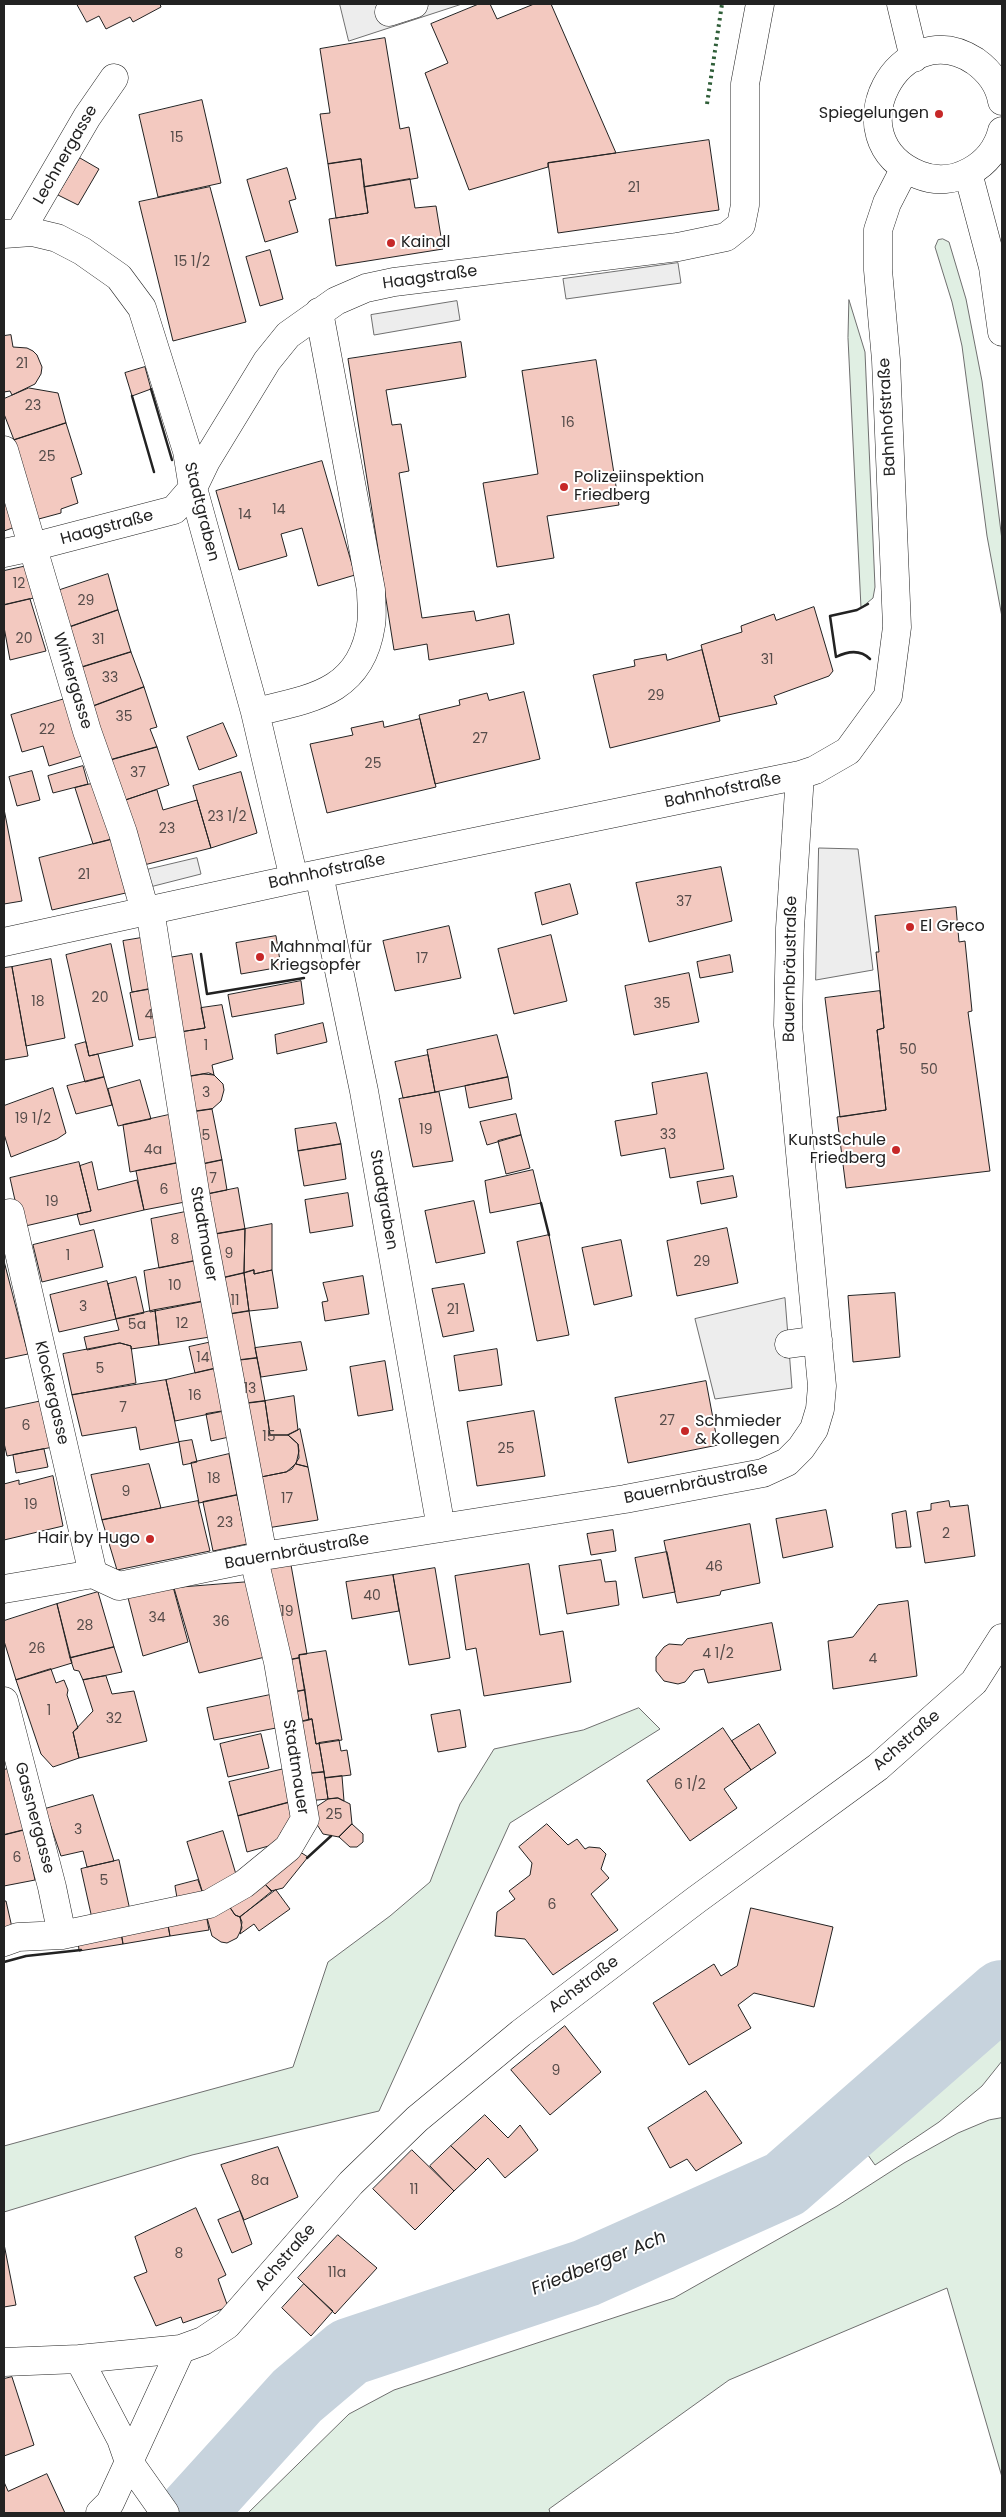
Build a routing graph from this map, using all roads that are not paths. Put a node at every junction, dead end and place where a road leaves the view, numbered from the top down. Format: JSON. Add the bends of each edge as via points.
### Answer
{"nodes":[{"id":1,"x":760,"y":4,"type":"edge"},
{"id":2,"x":901,"y":4,"type":"edge"},
{"id":3,"x":914,"y":58,"type":"junction"},
{"id":4,"x":114,"y":78,"type":"dead end"},
{"id":5,"x":1002,"y":101,"type":"edge"},
{"id":6,"x":1002,"y":131,"type":"edge"},
{"id":7,"x":905,"y":168,"type":"junction"},
{"id":8,"x":968,"y":173,"type":"junction"},
{"id":9,"x":12,"y":233,"type":"edge"},
{"id":10,"x":998,"y":268,"type":"edge"},
{"id":11,"x":319,"y":312,"type":"junction"},
{"id":12,"x":1002,"y":332,"type":"edge"},
{"id":13,"x":4,"y":450,"type":"edge"},
{"id":14,"x":193,"y":488,"type":"junction"},
{"id":15,"x":32,"y":547,"type":"junction"},
{"id":16,"x":4,"y":553,"type":"edge"},
{"id":17,"x":255,"y":712,"type":"junction"},
{"id":18,"x":800,"y":775,"type":"junction"},
{"id":19,"x":306,"y":876,"type":"junction"},
{"id":20,"x":147,"y":911,"type":"junction"},
{"id":21,"x":4,"y":942,"type":"edge"},
{"id":22,"x":7,"y":1213,"type":"edge"},
{"id":23,"x":818,"y":1340,"type":"junction"},
{"id":24,"x":789,"y":1344,"type":"dead end"},
{"id":25,"x":441,"y":1528,"type":"junction"},
{"id":26,"x":259,"y":1558,"type":"junction"},
{"id":27,"x":93,"y":1574,"type":"junction"},
{"id":28,"x":4,"y":1589,"type":"edge"},
{"id":29,"x":1002,"y":1638,"type":"edge"},
{"id":30,"x":4,"y":1701,"type":"edge"},
{"id":31,"x":62,"y":1935,"type":"junction"},
{"id":32,"x":4,"y":1942,"type":"edge"},
{"id":33,"x":181,"y":2349,"type":"junction"},
{"id":34,"x":79,"y":2360,"type":"junction"},
{"id":35,"x":4,"y":2362,"type":"edge"},
{"id":36,"x":129,"y":2462,"type":"junction"},
{"id":37,"x":160,"y":2508,"type":"edge"},
{"id":38,"x":100,"y":2513,"type":"edge"}],
"edges":[{"from":1,"to":11,"type":"street","name":"Haagstraße","via":[[745,84],[745,205],[740,225],[726,237],[678,248],[394,282],[366,288]]},
{"from":2,"to":3,"type":"street"},
{"from":3,"to":5,"type":"street","via":[[948,52],[969,58],[986,70]]},
{"from":3,"to":7,"type":"street","via":[[899,66],[886,83],[877,111],[885,147]]},
{"from":4,"to":9,"type":"street","name":"Lechnergasse"},
{"from":6,"to":8,"type":"street","via":[[990,155]]},
{"from":7,"to":8,"type":"street","via":[[921,176],[940,179]]},
{"from":7,"to":18,"type":"street","name":"Bahnhofstraße","via":[[887,203],[878,230],[897,627],[888,696],[848,752]]},
{"from":8,"to":10,"type":"street"},
{"from":9,"to":14,"type":"street","name":"Stadtgraben","via":[[32,232],[57,238],[120,277],[142,308],[187,451]]},
{"from":10,"to":12,"type":"street"},
{"from":11,"to":14,"type":"street","name":"Haagstraße","via":[[288,335],[267,361]]},
{"from":11,"to":17,"type":"street","via":[[370,582],[371,625],[348,676],[331,690],[310,700]]},
{"from":13,"to":15,"type":"street","name":"Wintergasse"},
{"from":14,"to":15,"type":"street","name":"Haagstraße","via":[[174,510]]},
{"from":14,"to":17,"type":"street","name":"Stadtgraben"},
{"from":15,"to":16,"type":"street","name":"Haagstraße"},
{"from":15,"to":20,"type":"street","name":"Wintergasse","via":[[87,731]]},
{"from":17,"to":19,"type":"street","name":"Stadtgraben"},
{"from":18,"to":19,"type":"street","name":"Bahnhofstraße"},
{"from":18,"to":23,"type":"street","name":"Bauernbräustraße","via":[[790,928],[788,1025]]},
{"from":19,"to":20,"type":"street","name":"Bahnhofstraße"},
{"from":19,"to":25,"type":"street","name":"Stadtgraben","via":[[364,1091]]},
{"from":20,"to":21,"type":"street","name":"Bahnhofstraße"},
{"from":20,"to":26,"type":"street","name":"Stadtmauer"},
{"from":22,"to":27,"type":"street","name":"Klockergasse"},
{"from":23,"to":24,"type":"street"},
{"from":23,"to":25,"type":"street","name":"Bauernbräustraße","via":[[822,1386],[820,1409],[814,1429],[787,1462],[754,1474],[625,1499]]},
{"from":25,"to":26,"type":"street","name":"Bauernbräustraße"},
{"from":26,"to":27,"type":"street","name":"Bauernbräustraße","via":[[118,1586]]},
{"from":26,"to":31,"type":"street","name":"Stadtmauer","via":[[305,1819],[288,1848],[244,1884],[209,1904]]},
{"from":27,"to":28,"type":"street"},
{"from":29,"to":33,"type":"street","name":"Achstraße","via":[[974,1682],[878,1767],[521,2033],[417,2119],[352,2183],[227,2325],[203,2341]]},
{"from":30,"to":31,"type":"street","name":"Gassnergasse"},
{"from":31,"to":32,"type":"street","name":"Stadtmauer","via":[[18,1937]]},
{"from":33,"to":34,"type":"street","name":"Achstraße"},
{"from":33,"to":36,"type":"street"},
{"from":34,"to":35,"type":"street","name":"Achstraße"},
{"from":34,"to":36,"type":"street","via":[[121,2439]]},
{"from":36,"to":37,"type":"street"},
{"from":36,"to":38,"type":"street","via":[[110,2503]]}]}
